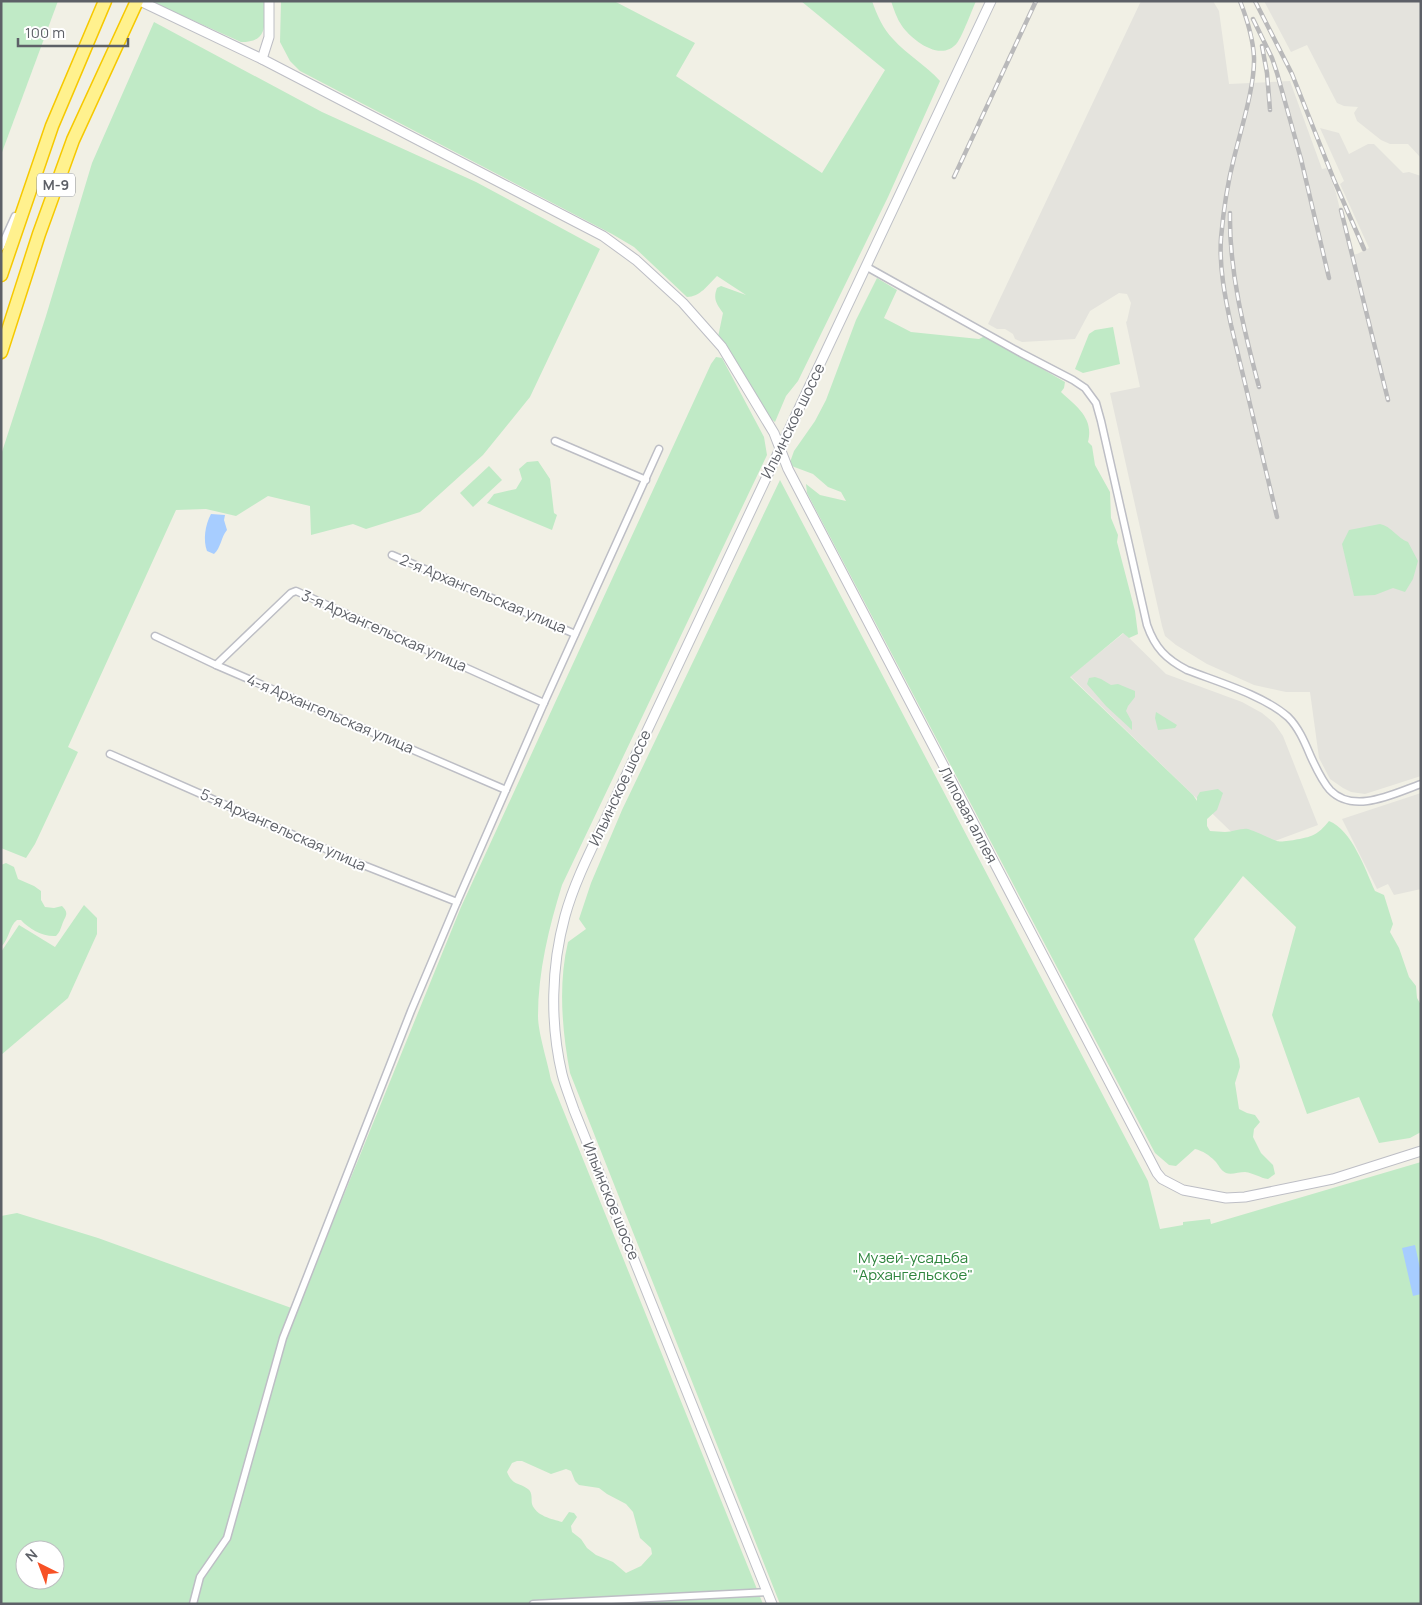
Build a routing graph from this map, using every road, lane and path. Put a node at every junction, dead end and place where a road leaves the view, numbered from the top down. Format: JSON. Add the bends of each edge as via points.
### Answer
{"nodes":[{"id":1,"x":138,"y":1,"type":"edge"},
{"id":2,"x":269,"y":1,"type":"edge"},
{"id":3,"x":991,"y":1,"type":"edge"},
{"id":4,"x":103,"y":7,"type":"edge"},
{"id":5,"x":262,"y":59,"type":"junction"},
{"id":6,"x":38,"y":165,"type":"junction"},
{"id":7,"x":1,"y":247,"type":"edge"},
{"id":8,"x":867,"y":267,"type":"junction"},
{"id":9,"x":1,"y":275,"type":"edge"},
{"id":10,"x":1,"y":352,"type":"edge"},
{"id":11,"x":555,"y":440,"type":"dead end"},
{"id":12,"x":781,"y":448,"type":"junction"},
{"id":13,"x":659,"y":449,"type":"dead end"},
{"id":14,"x":646,"y":480,"type":"junction"},
{"id":15,"x":392,"y":555,"type":"dead end"},
{"id":16,"x":575,"y":634,"type":"junction"},
{"id":17,"x":155,"y":636,"type":"dead end"},
{"id":18,"x":216,"y":665,"type":"junction"},
{"id":19,"x":544,"y":703,"type":"junction"},
{"id":20,"x":110,"y":754,"type":"dead end"},
{"id":21,"x":1421,"y":784,"type":"edge"},
{"id":22,"x":506,"y":790,"type":"junction"},
{"id":23,"x":457,"y":902,"type":"junction"},
{"id":24,"x":1421,"y":1151,"type":"edge"},
{"id":25,"x":768,"y":1592,"type":"junction"},
{"id":26,"x":193,"y":1604,"type":"edge"},
{"id":27,"x":533,"y":1604,"type":"edge"},
{"id":28,"x":772,"y":1604,"type":"edge"}],
"edges":[{"from":1,"to":5,"type":"street","name":"Липовая аллея"},
{"from":1,"to":10,"type":"highway","number":"М-9","via":[[73,140]]},
{"from":2,"to":5,"type":"street","via":[[268,37]]},
{"from":3,"to":8,"type":"street","name":"Ильинское шоссе"},
{"from":4,"to":6,"type":"highway","number":"М-9"},
{"from":5,"to":12,"type":"street","name":"Липовая аллея","via":[[554,210],[624,250],[683,303],[722,347]]},
{"from":6,"to":7,"type":"street"},
{"from":6,"to":9,"type":"highway","number":"М-9"},
{"from":8,"to":12,"type":"street","name":"Ильинское шоссе"},
{"from":8,"to":21,"type":"street","via":[[1085,388],[1096,403],[1101,421],[1146,625],[1161,651],[1187,670],[1280,710],[1299,731],[1326,783],[1339,796],[1361,802]]},
{"from":11,"to":14,"type":"street"},
{"from":12,"to":24,"type":"street","name":"Липовая аллея","via":[[792,478],[1162,1179],[1183,1190],[1226,1198],[1245,1196],[1333,1179]]},
{"from":12,"to":25,"type":"street","name":"Ильинское шоссе","via":[[580,876],[565,916],[554,983],[557,1046],[574,1110]]},
{"from":13,"to":14,"type":"street"},
{"from":14,"to":16,"type":"street"},
{"from":15,"to":16,"type":"street","name":"2-я Архангельская улица"},
{"from":16,"to":19,"type":"street"},
{"from":17,"to":18,"type":"street","name":"4-я Архангельская улица"},
{"from":18,"to":19,"type":"street","name":"3-я Архангельская улица","via":[[296,591]]},
{"from":18,"to":22,"type":"street","name":"4-я Архангельская улица"},
{"from":19,"to":22,"type":"street"},
{"from":20,"to":23,"type":"street","name":"5-я Архангельская улица","via":[[353,861]]},
{"from":22,"to":23,"type":"street"},
{"from":23,"to":26,"type":"street","via":[[294,1308],[227,1538],[200,1577]]},
{"from":25,"to":27,"type":"street"},
{"from":25,"to":28,"type":"street","name":"Ильинское шоссе"}]}
